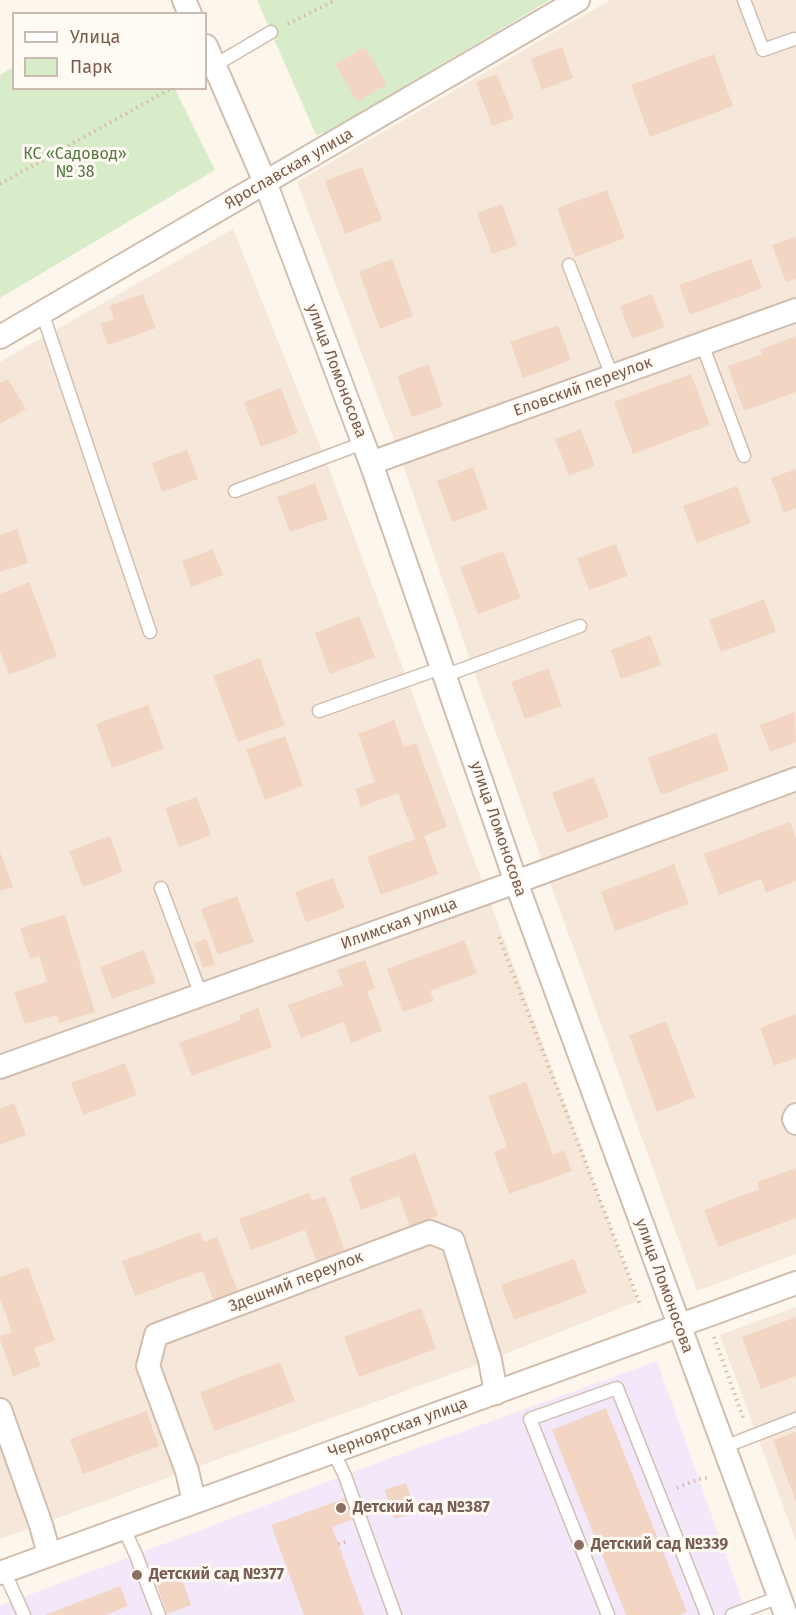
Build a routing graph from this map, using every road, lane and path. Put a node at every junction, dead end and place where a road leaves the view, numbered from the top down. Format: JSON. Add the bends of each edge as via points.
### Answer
{"nodes":[{"id":1,"x":336,"y":0,"type":"edge"},
{"id":2,"x":578,"y":0,"type":"edge"},
{"id":3,"x":744,"y":0,"type":"edge"},
{"id":4,"x":271,"y":32,"type":"joint"},
{"id":5,"x":794,"y":39,"type":"dead end"},
{"id":6,"x":209,"y":60,"type":"edge"},
{"id":7,"x":168,"y":90,"type":"edge"},
{"id":8,"x":266,"y":182,"type":"junction"},
{"id":9,"x":0,"y":184,"type":"edge"},
{"id":10,"x":569,"y":265,"type":"dead end"},
{"id":11,"x":796,"y":310,"type":"edge"},
{"id":12,"x":42,"y":312,"type":"junction"},
{"id":13,"x":0,"y":337,"type":"edge"},
{"id":14,"x":702,"y":344,"type":"junction"},
{"id":15,"x":612,"y":376,"type":"junction"},
{"id":16,"x":367,"y":453,"type":"junction"},
{"id":17,"x":744,"y":456,"type":"dead end"},
{"id":18,"x":235,"y":491,"type":"dead end"},
{"id":19,"x":580,"y":626,"type":"dead end"},
{"id":20,"x":150,"y":632,"type":"dead end"},
{"id":21,"x":442,"y":672,"type":"junction"},
{"id":22,"x":319,"y":711,"type":"dead end"},
{"id":23,"x":796,"y":779,"type":"edge"},
{"id":24,"x":516,"y":882,"type":"junction"},
{"id":25,"x":161,"y":888,"type":"dead end"},
{"id":26,"x":499,"y":937,"type":"dead end"},
{"id":27,"x":201,"y":995,"type":"junction"},
{"id":28,"x":0,"y":1067,"type":"edge"},
{"id":29,"x":796,"y":1115,"type":"edge"},
{"id":30,"x":796,"y":1123,"type":"edge"},
{"id":31,"x":796,"y":1283,"type":"edge"},
{"id":32,"x":641,"y":1307,"type":"dead end"},
{"id":33,"x":678,"y":1326,"type":"junction"},
{"id":34,"x":496,"y":1393,"type":"junction"},
{"id":35,"x":0,"y":1410,"type":"edge"},
{"id":36,"x":796,"y":1419,"type":"edge"},
{"id":37,"x":724,"y":1447,"type":"junction"},
{"id":38,"x":333,"y":1451,"type":"junction"},
{"id":39,"x":710,"y":1478,"type":"dead end"},
{"id":40,"x":659,"y":1494,"type":"junction"},
{"id":41,"x":194,"y":1502,"type":"junction"},
{"id":42,"x":123,"y":1527,"type":"junction"},
{"id":43,"x":49,"y":1554,"type":"junction"},
{"id":44,"x":2,"y":1572,"type":"edge"},
{"id":45,"x":782,"y":1606,"type":"edge"},
{"id":46,"x":24,"y":1615,"type":"edge"},
{"id":47,"x":159,"y":1615,"type":"edge"},
{"id":48,"x":395,"y":1615,"type":"edge"},
{"id":49,"x":608,"y":1615,"type":"edge"},
{"id":50,"x":707,"y":1615,"type":"edge"},
{"id":51,"x":732,"y":1615,"type":"edge"}],
"edges":[{"from":1,"to":4,"type":"path"},
{"from":2,"to":8,"type":"street","name":"Ярославская улица"},
{"from":3,"to":5,"type":"lane","via":[[763,50]]},
{"from":4,"to":6,"type":"lane"},
{"from":6,"to":8,"type":"street","name":"улица Ломоносова"},
{"from":7,"to":9,"type":"path"},
{"from":8,"to":12,"type":"street","name":"Ярославская улица"},
{"from":8,"to":16,"type":"street","name":"улица Ломоносова"},
{"from":10,"to":15,"type":"lane"},
{"from":11,"to":14,"type":"street","name":"Еловский переулок"},
{"from":12,"to":13,"type":"street","name":"Ярославская улица"},
{"from":12,"to":20,"type":"lane"},
{"from":14,"to":15,"type":"street","name":"Еловский переулок"},
{"from":14,"to":17,"type":"lane"},
{"from":15,"to":16,"type":"street","name":"Еловский переулок"},
{"from":16,"to":18,"type":"lane"},
{"from":16,"to":21,"type":"street","name":"улица Ломоносова"},
{"from":19,"to":21,"type":"lane"},
{"from":21,"to":22,"type":"lane"},
{"from":21,"to":24,"type":"street","name":"улица Ломоносова"},
{"from":23,"to":24,"type":"street","name":"Илимская улица"},
{"from":24,"to":27,"type":"street","name":"Илимская улица"},
{"from":24,"to":33,"type":"street","name":"улица Ломоносова"},
{"from":25,"to":27,"type":"lane"},
{"from":26,"to":32,"type":"path"},
{"from":27,"to":28,"type":"street","name":"Илимская улица"},
{"from":29,"to":30,"type":"street"},
{"from":31,"to":33,"type":"street","name":"Черноярская улица"},
{"from":33,"to":34,"type":"street","name":"Черноярская улица"},
{"from":33,"to":37,"type":"street","name":"улица Ломоносова"},
{"from":34,"to":38,"type":"street","name":"Черноярская улица"},
{"from":34,"to":41,"type":"street","name":"Здешний переулок","via":[[490,1360],[453,1241],[430,1232],[156,1335],[148,1366],[187,1471]]},
{"from":35,"to":43,"type":"street"},
{"from":36,"to":37,"type":"lane"},
{"from":37,"to":45,"type":"street","name":"улица Ломоносова"},
{"from":38,"to":41,"type":"street","name":"Черноярская улица"},
{"from":38,"to":48,"type":"lane"},
{"from":39,"to":40,"type":"path"},
{"from":40,"to":49,"type":"lane","via":[[617,1388],[530,1419]]},
{"from":40,"to":50,"type":"lane"},
{"from":41,"to":42,"type":"street","name":"Черноярская улица"},
{"from":42,"to":43,"type":"street","name":"Черноярская улица"},
{"from":42,"to":47,"type":"lane"},
{"from":43,"to":44,"type":"street","name":"Черноярская улица"},
{"from":44,"to":46,"type":"lane"},
{"from":45,"to":51,"type":"lane"}]}
